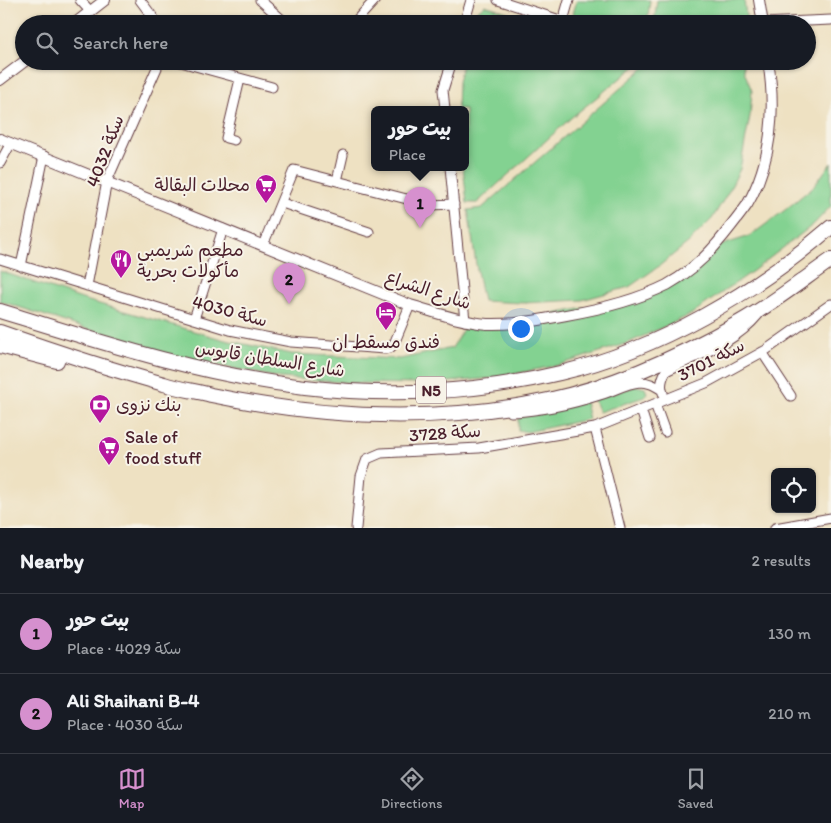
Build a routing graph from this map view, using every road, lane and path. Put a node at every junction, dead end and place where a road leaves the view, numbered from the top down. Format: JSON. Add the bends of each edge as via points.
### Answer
{"nodes":[{"id":1,"x":80,"y":0,"type":"edge"},
{"id":2,"x":105,"y":0,"type":"edge"},
{"id":3,"x":140,"y":0,"type":"edge"},
{"id":4,"x":260,"y":0,"type":"edge"},
{"id":5,"x":375,"y":0,"type":"edge"},
{"id":6,"x":471,"y":0,"type":"edge"},
{"id":7,"x":498,"y":0,"type":"edge"},
{"id":8,"x":570,"y":0,"type":"edge"},
{"id":9,"x":759,"y":0,"type":"edge"},
{"id":10,"x":90,"y":11,"type":"junction"},
{"id":11,"x":85,"y":15,"type":"edge"},
{"id":12,"x":151,"y":15,"type":"edge"},
{"id":13,"x":277,"y":15,"type":"edge"},
{"id":14,"x":361,"y":15,"type":"edge"},
{"id":15,"x":467,"y":15,"type":"edge"},
{"id":16,"x":544,"y":15,"type":"edge"},
{"id":17,"x":565,"y":15,"type":"edge"},
{"id":18,"x":762,"y":15,"type":"edge"},
{"id":19,"x":831,"y":20,"type":"edge"},
{"id":20,"x":816,"y":21,"type":"edge"},
{"id":21,"x":15,"y":69,"type":"edge"},
{"id":22,"x":156,"y":70,"type":"edge"},
{"id":23,"x":208,"y":70,"type":"edge"},
{"id":24,"x":449,"y":70,"type":"edge"},
{"id":25,"x":769,"y":70,"type":"edge"},
{"id":26,"x":240,"y":79,"type":"junction"},
{"id":27,"x":0,"y":80,"type":"edge"},
{"id":28,"x":272,"y":87,"type":"dead end"},
{"id":29,"x":445,"y":106,"type":"edge"},
{"id":30,"x":0,"y":139,"type":"edge"},
{"id":31,"x":234,"y":140,"type":"dead end"},
{"id":32,"x":11,"y":143,"type":"junction"},
{"id":33,"x":343,"y":154,"type":"dead end"},
{"id":34,"x":44,"y":156,"type":"junction"},
{"id":35,"x":0,"y":162,"type":"edge"},
{"id":36,"x":450,"y":171,"type":"edge"},
{"id":37,"x":108,"y":181,"type":"junction"},
{"id":38,"x":337,"y":181,"type":"junction"},
{"id":39,"x":282,"y":202,"type":"junction"},
{"id":40,"x":454,"y":204,"type":"junction"},
{"id":41,"x":831,"y":227,"type":"edge"},
{"id":42,"x":223,"y":229,"type":"junction"},
{"id":43,"x":369,"y":232,"type":"dead end"},
{"id":44,"x":264,"y":245,"type":"junction"},
{"id":45,"x":0,"y":259,"type":"edge"},
{"id":46,"x":831,"y":260,"type":"edge"},
{"id":47,"x":21,"y":266,"type":"junction"},
{"id":48,"x":87,"y":286,"type":"junction"},
{"id":49,"x":831,"y":304,"type":"edge"},
{"id":50,"x":410,"y":305,"type":"junction"},
{"id":51,"x":765,"y":307,"type":"junction"},
{"id":52,"x":0,"y":311,"type":"edge"},
{"id":53,"x":194,"y":319,"type":"junction"},
{"id":54,"x":465,"y":321,"type":"junction"},
{"id":55,"x":0,"y":332,"type":"edge"},
{"id":56,"x":0,"y":346,"type":"edge"},
{"id":57,"x":762,"y":352,"type":"junction"},
{"id":58,"x":166,"y":385,"type":"junction"},
{"id":59,"x":662,"y":390,"type":"junction"},
{"id":60,"x":791,"y":396,"type":"dead end"},
{"id":61,"x":666,"y":400,"type":"junction"},
{"id":62,"x":655,"y":404,"type":"junction"},
{"id":63,"x":641,"y":410,"type":"junction"},
{"id":64,"x":478,"y":412,"type":"junction"},
{"id":65,"x":596,"y":428,"type":"junction"},
{"id":66,"x":665,"y":432,"type":"dead end"},
{"id":67,"x":650,"y":438,"type":"dead end"},
{"id":68,"x":831,"y":518,"type":"edge"},
{"id":69,"x":356,"y":528,"type":"edge"},
{"id":70,"x":620,"y":528,"type":"edge"},
{"id":71,"x":775,"y":528,"type":"edge"}],
"edges":[{"from":1,"to":10,"type":"street"},
{"from":2,"to":10,"type":"street"},
{"from":3,"to":12,"type":"street"},
{"from":4,"to":13,"type":"street"},
{"from":5,"to":14,"type":"street"},
{"from":6,"to":15,"type":"street"},
{"from":7,"to":16,"type":"street"},
{"from":8,"to":17,"type":"street"},
{"from":9,"to":18,"type":"street"},
{"from":10,"to":11,"type":"street"},
{"from":19,"to":20,"type":"street"},
{"from":21,"to":27,"type":"street"},
{"from":22,"to":37,"type":"street","name":"سكة 4032"},
{"from":23,"to":26,"type":"street"},
{"from":24,"to":29,"type":"street","via":[[443,90]]},
{"from":25,"to":54,"type":"street","name":"شارع الشراع","via":[[772,110],[765,162],[747,204],[699,262],[668,284],[616,305],[523,322],[489,324]]},
{"from":26,"to":28,"type":"street"},
{"from":26,"to":31,"type":"street","via":[[226,138]]},
{"from":30,"to":32,"type":"street","name":"شارع الشراع"},
{"from":32,"to":34,"type":"street","name":"شارع الشراع"},
{"from":32,"to":35,"type":"street"},
{"from":33,"to":38,"type":"street"},
{"from":34,"to":37,"type":"street","name":"شارع الشراع"},
{"from":34,"to":47,"type":"street"},
{"from":36,"to":40,"type":"street"},
{"from":37,"to":42,"type":"street","name":"شارع الشراع"},
{"from":37,"to":48,"type":"street","name":"سكة 4032"},
{"from":38,"to":39,"type":"street","via":[[294,170]]},
{"from":38,"to":40,"type":"street","via":[[430,205]]},
{"from":39,"to":43,"type":"street"},
{"from":39,"to":44,"type":"street"},
{"from":40,"to":54,"type":"street"},
{"from":41,"to":52,"type":"highway","name":"شارع السلطان قابوس","number":"N5","via":[[757,282],[694,322],[629,351],[561,373],[490,386],[419,391],[304,387],[146,355]]},
{"from":42,"to":44,"type":"street","name":"شارع الشراع"},
{"from":42,"to":53,"type":"street"},
{"from":44,"to":50,"type":"street","name":"شارع الشراع"},
{"from":45,"to":47,"type":"street","name":"سكة 4030"},
{"from":46,"to":51,"type":"highway","number":"N5"},
{"from":47,"to":48,"type":"street","name":"سكة 4030"},
{"from":48,"to":53,"type":"street","name":"سكة 4030"},
{"from":49,"to":57,"type":"street","name":"سكة 3701"},
{"from":50,"to":53,"type":"street","name":"سكة 4030","via":[[394,344],[385,350],[273,340]]},
{"from":50,"to":54,"type":"street","name":"شارع الشراع"},
{"from":51,"to":59,"type":"street","via":[[747,328],[714,350],[666,371],[662,377]]},
{"from":51,"to":64,"type":"highway","number":"N5","via":[[681,352],[598,386],[549,400]]},
{"from":55,"to":58,"type":"highway","number":"N5"},
{"from":56,"to":58,"type":"highway"},
{"from":57,"to":60,"type":"street"},
{"from":57,"to":61,"type":"street","name":"سكة 3701","via":[[706,383]]},
{"from":58,"to":64,"type":"highway","number":"N5","via":[[244,402],[313,412],[382,416]]},
{"from":59,"to":61,"type":"street"},
{"from":59,"to":64,"type":"street","via":[[651,383],[639,382],[574,403],[533,412]]},
{"from":61,"to":62,"type":"street","name":"سكة 3701"},
{"from":62,"to":63,"type":"street","name":"سكة 3701"},
{"from":62,"to":66,"type":"street"},
{"from":63,"to":65,"type":"street","name":"سكة 3701"},
{"from":63,"to":67,"type":"street"},
{"from":65,"to":69,"type":"street","name":"سكة 3728","via":[[479,448],[381,453],[367,460],[361,476]]},
{"from":65,"to":70,"type":"street"},
{"from":68,"to":71,"type":"street"}]}
